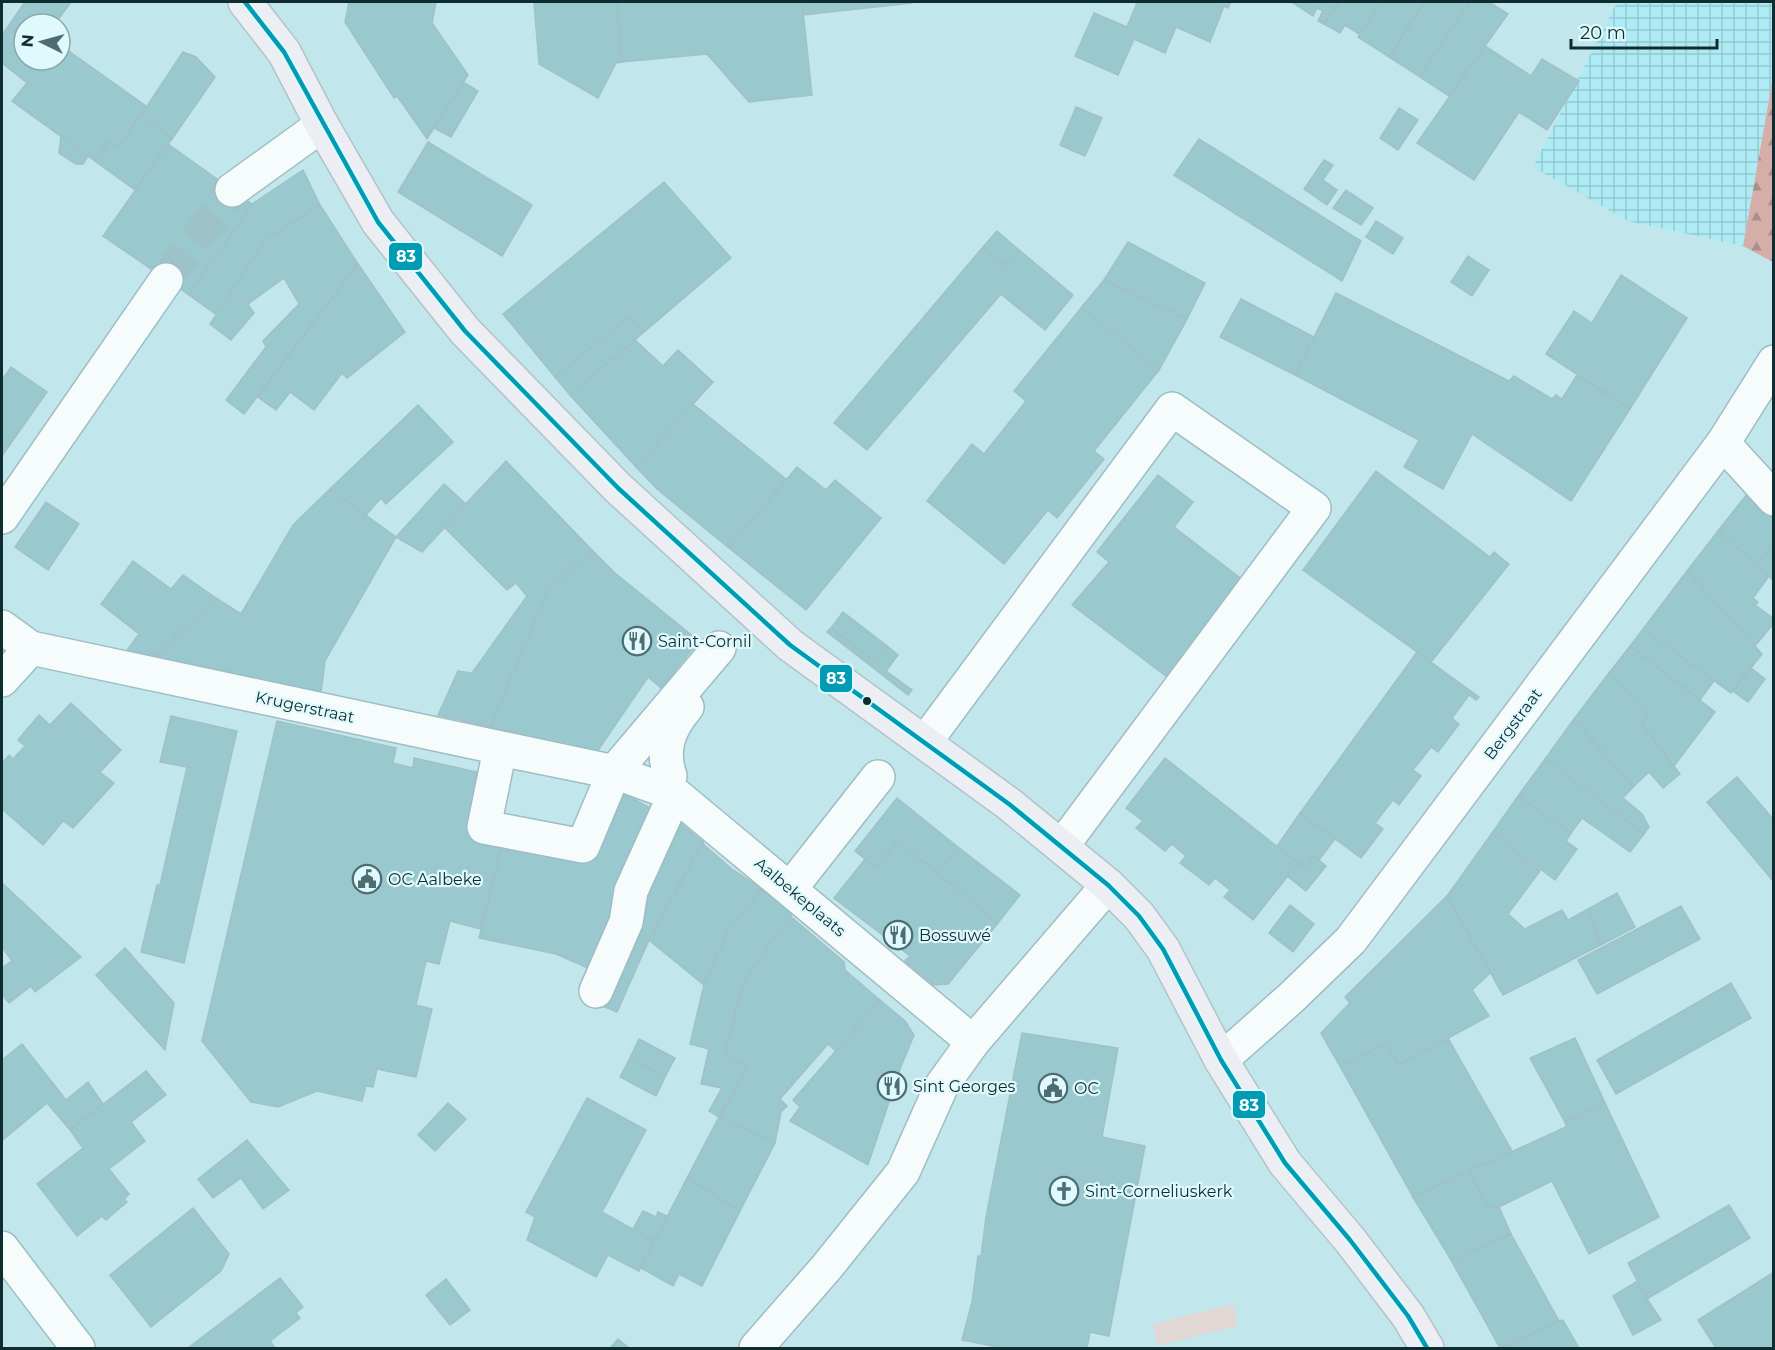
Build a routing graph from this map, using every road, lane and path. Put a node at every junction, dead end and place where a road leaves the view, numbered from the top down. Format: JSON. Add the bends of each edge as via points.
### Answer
{"nodes":[{"id":1,"x":245,"y":2,"type":"edge"},
{"id":2,"x":322,"y":125,"type":"junction"},
{"id":3,"x":232,"y":190,"type":"tunnel mouth"},
{"id":4,"x":166,"y":280,"type":"tunnel mouth"},
{"id":5,"x":1773,"y":362,"type":"edge"},
{"id":6,"x":1723,"y":443,"type":"junction"},
{"id":7,"x":1773,"y":499,"type":"edge"},
{"id":8,"x":2,"y":517,"type":"edge"},
{"id":9,"x":2,"y":627,"type":"edge"},
{"id":10,"x":31,"y":648,"type":"junction"},
{"id":11,"x":725,"y":649,"type":"dead end"},
{"id":12,"x":2,"y":680,"type":"edge"},
{"id":13,"x":698,"y":694,"type":"dead end"},
{"id":14,"x":926,"y":742,"type":"junction"},
{"id":15,"x":614,"y":772,"type":"junction"},
{"id":16,"x":878,"y":777,"type":"dead end"},
{"id":17,"x":673,"y":785,"type":"junction"},
{"id":18,"x":1062,"y":846,"type":"junction"},
{"id":19,"x":797,"y":880,"type":"dead end"},
{"id":20,"x":1108,"y":885,"type":"junction"},
{"id":21,"x":596,"y":991,"type":"dead end"},
{"id":22,"x":974,"y":1042,"type":"junction"},
{"id":23,"x":1221,"y":1060,"type":"junction"},
{"id":24,"x":2,"y":1248,"type":"edge"},
{"id":25,"x":78,"y":1348,"type":"edge"},
{"id":26,"x":756,"y":1348,"type":"edge"},
{"id":27,"x":1426,"y":1348,"type":"edge"}],
"edges":[{"from":1,"to":2,"type":"main road","via":[[284,52]]},
{"from":2,"to":3,"type":"street"},
{"from":2,"to":14,"type":"main road","via":[[378,222],[465,331],[618,488],[790,645]]},
{"from":4,"to":8,"type":"street"},
{"from":5,"to":6,"type":"street","name":"Bergstraat"},
{"from":6,"to":7,"type":"street"},
{"from":6,"to":23,"type":"street","name":"Bergstraat","via":[[1351,940]]},
{"from":9,"to":10,"type":"street","name":"Krugerstraat"},
{"from":10,"to":12,"type":"street"},
{"from":10,"to":15,"type":"street","name":"Krugerstraat"},
{"from":11,"to":15,"type":"street"},
{"from":13,"to":17,"type":"street","via":[[672,725],[665,761]]},
{"from":14,"to":18,"type":"main road"},
{"from":14,"to":18,"type":"street","via":[[1172,409],[1314,508]]},
{"from":15,"to":17,"type":"street","name":"Aalbekeplaats"},
{"from":16,"to":19,"type":"street"},
{"from":17,"to":21,"type":"street","via":[[631,891],[626,922]]},
{"from":17,"to":22,"type":"street","name":"Aalbekeplaats"},
{"from":18,"to":20,"type":"main road"},
{"from":20,"to":22,"type":"street"},
{"from":20,"to":23,"type":"main road","via":[[1163,949]]},
{"from":22,"to":26,"type":"street","via":[[942,1085],[903,1172]]},
{"from":23,"to":27,"type":"main road","via":[[1285,1163],[1402,1308]]},
{"from":24,"to":25,"type":"street"}]}
